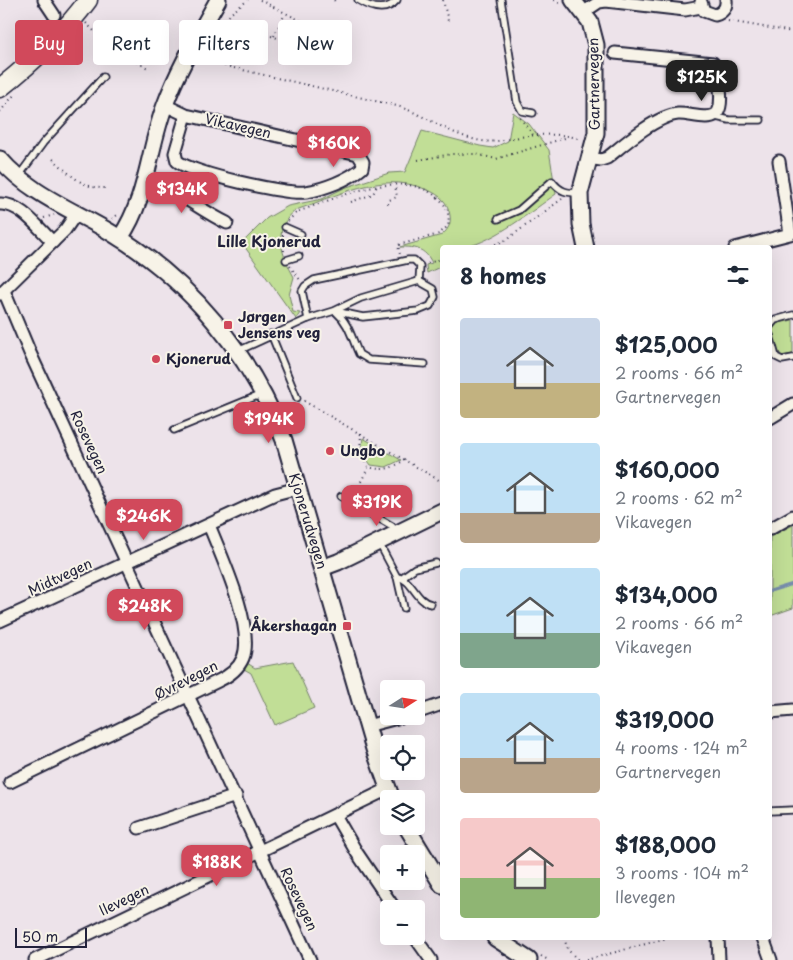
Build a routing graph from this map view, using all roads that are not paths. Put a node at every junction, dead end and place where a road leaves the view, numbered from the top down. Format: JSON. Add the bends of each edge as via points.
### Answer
{"nodes":[{"id":1,"x":44,"y":0,"type":"edge"},
{"id":2,"x":88,"y":0,"type":"edge"},
{"id":3,"x":218,"y":0,"type":"edge"},
{"id":4,"x":397,"y":0,"type":"edge"},
{"id":5,"x":502,"y":0,"type":"edge"},
{"id":6,"x":726,"y":0,"type":"edge"},
{"id":7,"x":363,"y":1,"type":"edge"},
{"id":8,"x":569,"y":4,"type":"edge"},
{"id":9,"x":701,"y":4,"type":"edge"},
{"id":10,"x":584,"y":12,"type":"junction"},
{"id":11,"x":54,"y":15,"type":"dead end"},
{"id":12,"x":615,"y":53,"type":"dead end"},
{"id":13,"x":22,"y":71,"type":"junction"},
{"id":14,"x":103,"y":78,"type":"dead end"},
{"id":15,"x":0,"y":88,"type":"edge"},
{"id":16,"x":0,"y":99,"type":"edge"},
{"id":17,"x":165,"y":105,"type":"junction"},
{"id":18,"x":533,"y":113,"type":"dead end"},
{"id":19,"x":186,"y":115,"type":"junction"},
{"id":20,"x":712,"y":116,"type":"junction"},
{"id":21,"x":761,"y":120,"type":"dead end"},
{"id":22,"x":588,"y":158,"type":"junction"},
{"id":23,"x":0,"y":159,"type":"edge"},
{"id":24,"x":779,"y":161,"type":"dead end"},
{"id":25,"x":0,"y":169,"type":"edge"},
{"id":26,"x":16,"y":177,"type":"junction"},
{"id":27,"x":146,"y":180,"type":"junction"},
{"id":28,"x":572,"y":195,"type":"junction"},
{"id":29,"x":0,"y":204,"type":"edge"},
{"id":30,"x":76,"y":214,"type":"junction"},
{"id":31,"x":498,"y":218,"type":"dead end"},
{"id":32,"x":227,"y":223,"type":"dead end"},
{"id":33,"x":285,"y":227,"type":"road end"},
{"id":34,"x":301,"y":234,"type":"dead end"},
{"id":35,"x":120,"y":238,"type":"junction"},
{"id":36,"x":53,"y":242,"type":"junction"},
{"id":37,"x":585,"y":245,"type":"edge"},
{"id":38,"x":747,"y":245,"type":"edge"},
{"id":39,"x":300,"y":256,"type":"dead end"},
{"id":40,"x":286,"y":260,"type":"road end"},
{"id":41,"x":419,"y":281,"type":"junction"},
{"id":42,"x":2,"y":293,"type":"edge"},
{"id":43,"x":334,"y":311,"type":"junction"},
{"id":44,"x":793,"y":315,"type":"edge"},
{"id":45,"x":308,"y":319,"type":"junction"},
{"id":46,"x":772,"y":324,"type":"edge"},
{"id":47,"x":271,"y":334,"type":"junction"},
{"id":48,"x":772,"y":342,"type":"edge"},
{"id":49,"x":238,"y":351,"type":"junction"},
{"id":50,"x":793,"y":358,"type":"edge"},
{"id":51,"x":425,"y":364,"type":"dead end"},
{"id":52,"x":264,"y":394,"type":"junction"},
{"id":53,"x":297,"y":398,"type":"road end"},
{"id":54,"x":793,"y":404,"type":"edge"},
{"id":55,"x":772,"y":417,"type":"edge"},
{"id":56,"x":174,"y":430,"type":"dead end"},
{"id":57,"x":298,"y":488,"type":"junction"},
{"id":58,"x":341,"y":496,"type":"dead end"},
{"id":59,"x":440,"y":512,"type":"edge"},
{"id":60,"x":793,"y":516,"type":"edge"},
{"id":61,"x":209,"y":525,"type":"junction"},
{"id":62,"x":772,"y":528,"type":"edge"},
{"id":63,"x":396,"y":534,"type":"junction"},
{"id":64,"x":379,"y":543,"type":"junction"},
{"id":65,"x":128,"y":563,"type":"junction"},
{"id":66,"x":436,"y":563,"type":"dead end"},
{"id":67,"x":322,"y":568,"type":"junction"},
{"id":68,"x":399,"y":578,"type":"junction"},
{"id":69,"x":431,"y":604,"type":"dead end"},
{"id":70,"x":404,"y":608,"type":"dead end"},
{"id":71,"x":0,"y":620,"type":"edge"},
{"id":72,"x":189,"y":696,"type":"junction"},
{"id":73,"x":440,"y":705,"type":"edge"},
{"id":74,"x":425,"y":710,"type":"edge"},
{"id":75,"x":793,"y":710,"type":"edge"},
{"id":76,"x":772,"y":712,"type":"edge"},
{"id":77,"x":380,"y":723,"type":"edge"},
{"id":78,"x":368,"y":726,"type":"junction"},
{"id":79,"x":10,"y":782,"type":"dead end"},
{"id":80,"x":389,"y":790,"type":"edge"},
{"id":81,"x":236,"y":796,"type":"junction"},
{"id":82,"x":380,"y":798,"type":"edge"},
{"id":83,"x":793,"y":810,"type":"edge"},
{"id":84,"x":772,"y":811,"type":"edge"},
{"id":85,"x":335,"y":815,"type":"junction"},
{"id":86,"x":139,"y":828,"type":"dead end"},
{"id":87,"x":411,"y":835,"type":"edge"},
{"id":88,"x":260,"y":851,"type":"junction"},
{"id":89,"x":440,"y":882,"type":"edge"},
{"id":90,"x":389,"y":900,"type":"edge"},
{"id":91,"x":498,"y":940,"type":"edge"},
{"id":92,"x":718,"y":940,"type":"edge"},
{"id":93,"x":764,"y":940,"type":"edge"},
{"id":94,"x":420,"y":945,"type":"edge"},
{"id":95,"x":306,"y":959,"type":"edge"},
{"id":96,"x":35,"y":960,"type":"edge"},
{"id":97,"x":431,"y":960,"type":"edge"},
{"id":98,"x":529,"y":960,"type":"edge"},
{"id":99,"x":719,"y":960,"type":"edge"},
{"id":100,"x":771,"y":960,"type":"edge"}],
"edges":[{"from":1,"to":11,"type":"street"},
{"from":2,"to":13,"type":"main road","via":[[72,23]]},
{"from":3,"to":17,"type":"main road"},
{"from":4,"to":7,"type":"lane","via":[[384,9]]},
{"from":5,"to":18,"type":"lane","via":[[519,107]]},
{"from":6,"to":9,"type":"street","via":[[725,8],[719,14],[707,14]]},
{"from":8,"to":10,"type":"main road","name":"Gartnervegen"},
{"from":9,"to":10,"type":"street","via":[[685,10],[606,1]]},
{"from":10,"to":22,"type":"main road","name":"Gartnervegen","via":[[592,26],[596,45],[596,133]]},
{"from":12,"to":20,"type":"street","name":"Gartnervegen","via":[[713,63],[718,74],[720,108]]},
{"from":13,"to":15,"type":"main road"},
{"from":13,"to":16,"type":"main road"},
{"from":14,"to":26,"type":"lane"},
{"from":17,"to":19,"type":"street","name":"Vikavegen"},
{"from":17,"to":27,"type":"main road"},
{"from":19,"to":19,"type":"street","name":"Vikavegen","via":[[358,154],[363,162],[362,168],[326,185],[298,192],[196,171],[177,162],[175,153]]},
{"from":20,"to":21,"type":"lane","via":[[729,120]]},
{"from":20,"to":22,"type":"street","via":[[668,116],[607,158]]},
{"from":22,"to":28,"type":"main road","name":"Gartnervegen"},
{"from":23,"to":26,"type":"main road","name":"Kjonerudvegen"},
{"from":24,"to":38,"type":"street","via":[[790,234]]},
{"from":25,"to":26,"type":"main road","name":"Kjonerudvegen"},
{"from":26,"to":30,"type":"main road","name":"Kjonerudvegen"},
{"from":27,"to":32,"type":"street","via":[[171,189],[209,215]]},
{"from":27,"to":35,"type":"main road","via":[[132,220]]},
{"from":28,"to":31,"type":"lane","via":[[557,188],[552,181],[519,210]]},
{"from":28,"to":37,"type":"main road","name":"Gartnervegen"},
{"from":29,"to":36,"type":"street","via":[[21,212]]},
{"from":30,"to":35,"type":"main road","name":"Kjonerudvegen"},
{"from":30,"to":36,"type":"street"},
{"from":33,"to":34,"type":"lane"},
{"from":35,"to":49,"type":"main road","name":"Kjonerudvegen","via":[[188,292]]},
{"from":36,"to":42,"type":"street"},
{"from":39,"to":40,"type":"lane"},
{"from":41,"to":43,"type":"lane","via":[[361,298]]},
{"from":41,"to":43,"type":"lane","via":[[433,289],[433,304],[426,309],[363,317]]},
{"from":41,"to":45,"type":"lane","via":[[420,266],[414,260],[319,278],[305,286],[302,299]]},
{"from":42,"to":65,"type":"street","name":"Rosevegen"},
{"from":43,"to":45,"type":"lane"},
{"from":43,"to":51,"type":"lane","via":[[344,318],[359,354],[369,360]]},
{"from":44,"to":46,"type":"lane"},
{"from":45,"to":47,"type":"lane"},
{"from":47,"to":49,"type":"lane"},
{"from":47,"to":53,"type":"lane"},
{"from":48,"to":50,"type":"lane","via":[[776,357],[782,360]]},
{"from":49,"to":52,"type":"main road","name":"Kjonerudvegen"},
{"from":52,"to":56,"type":"lane"},
{"from":52,"to":57,"type":"main road","name":"Kjonerudvegen","via":[[284,440]]},
{"from":54,"to":55,"type":"street"},
{"from":57,"to":61,"type":"street","name":"Midtvegen","via":[[275,494]]},
{"from":57,"to":67,"type":"main road","name":"Kjonerudvegen"},
{"from":58,"to":63,"type":"lane","via":[[392,526]]},
{"from":59,"to":63,"type":"main road"},
{"from":60,"to":62,"type":"street"},
{"from":61,"to":65,"type":"street","name":"Midtvegen"},
{"from":61,"to":72,"type":"street","name":"Øvrevegen","via":[[240,608],[246,648],[241,662],[231,674]]},
{"from":63,"to":64,"type":"main road"},
{"from":64,"to":67,"type":"main road"},
{"from":64,"to":68,"type":"lane"},
{"from":65,"to":71,"type":"street","name":"Midtvegen"},
{"from":65,"to":72,"type":"street","name":"Rosevegen"},
{"from":66,"to":68,"type":"lane","via":[[415,568]]},
{"from":67,"to":78,"type":"main road","name":"Kjonerudvegen"},
{"from":68,"to":69,"type":"lane","via":[[406,581],[422,600]]},
{"from":68,"to":70,"type":"lane"},
{"from":72,"to":79,"type":"street","name":"Øvrevegen"},
{"from":72,"to":81,"type":"street","name":"Rosevegen"},
{"from":73,"to":74,"type":"street"},
{"from":75,"to":76,"type":"street"},
{"from":77,"to":78,"type":"street"},
{"from":78,"to":80,"type":"main road","name":"Kjonerudvegen"},
{"from":81,"to":86,"type":"street"},
{"from":81,"to":88,"type":"street","name":"Rosevegen"},
{"from":82,"to":85,"type":"street","name":"Ilevegen"},
{"from":83,"to":84,"type":"lane"},
{"from":85,"to":88,"type":"street","name":"Ilevegen"},
{"from":85,"to":90,"type":"street"},
{"from":87,"to":89,"type":"main road"},
{"from":88,"to":95,"type":"street","name":"Rosevegen"},
{"from":88,"to":96,"type":"street","name":"Ilevegen"},
{"from":91,"to":98,"type":"main road"},
{"from":92,"to":99,"type":"street"},
{"from":93,"to":100,"type":"street"},
{"from":94,"to":97,"type":"street"}]}
